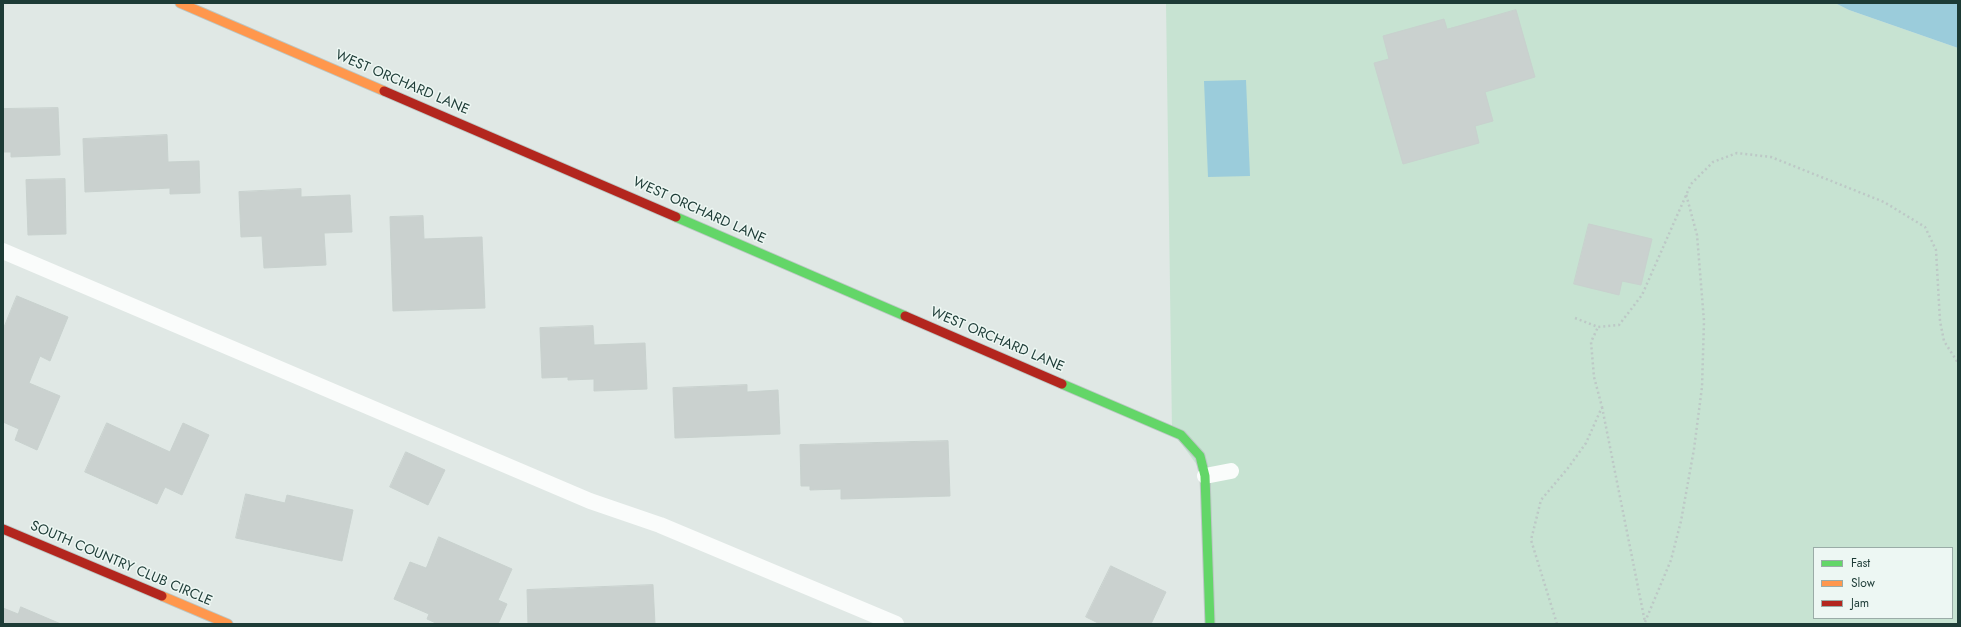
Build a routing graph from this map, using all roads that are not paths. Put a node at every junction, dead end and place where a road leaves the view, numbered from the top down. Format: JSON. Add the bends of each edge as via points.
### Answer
{"nodes":[{"id":1,"x":180,"y":3,"type":"edge"},
{"id":2,"x":3,"y":251,"type":"edge"},
{"id":3,"x":1231,"y":471,"type":"dead end"},
{"id":4,"x":1205,"y":476,"type":"junction"},
{"id":5,"x":3,"y":529,"type":"edge"},
{"id":6,"x":228,"y":624,"type":"edge"},
{"id":7,"x":896,"y":624,"type":"edge"},
{"id":8,"x":1210,"y":624,"type":"edge"}],
"edges":[{"from":1,"to":4,"type":"street","name":"WEST ORCHARD LANE","via":[[1182,435],[1200,456]]},
{"from":2,"to":7,"type":"lane","via":[[590,501],[660,525]]},
{"from":3,"to":4,"type":"lane"},
{"from":4,"to":8,"type":"street"},
{"from":5,"to":6,"type":"street","name":"SOUTH COUNTRY CLUB CIRCLE"}]}
